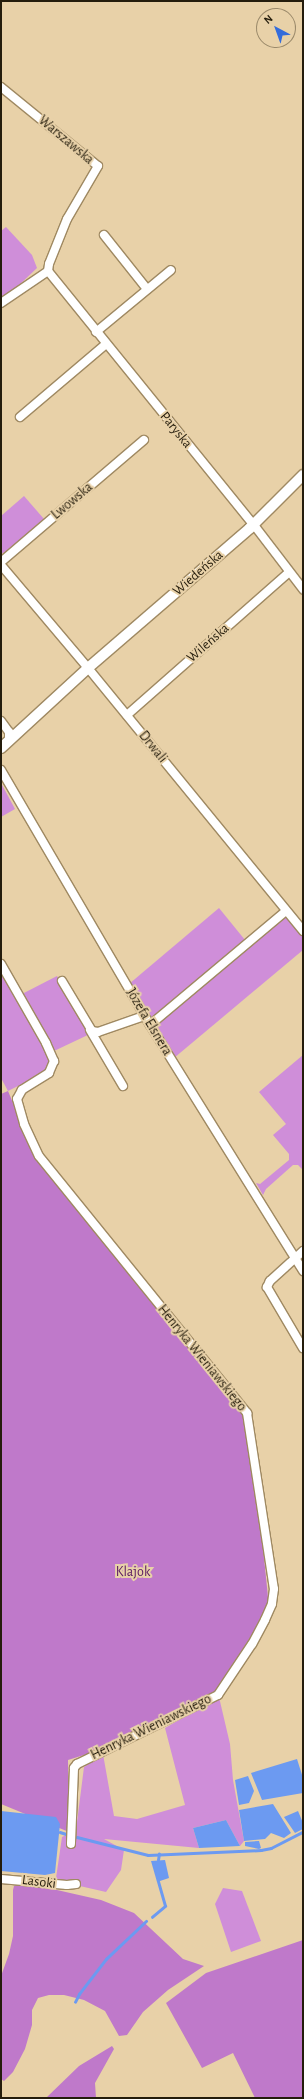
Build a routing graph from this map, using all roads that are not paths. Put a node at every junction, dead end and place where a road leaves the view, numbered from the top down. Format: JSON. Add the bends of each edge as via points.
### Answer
{"nodes":[{"id":1,"x":1,"y":87,"type":"edge"},
{"id":2,"x":104,"y":235,"type":"dead end"},
{"id":3,"x":171,"y":270,"type":"dead end"},
{"id":4,"x":48,"y":271,"type":"junction"},
{"id":5,"x":147,"y":289,"type":"junction"},
{"id":6,"x":1,"y":303,"type":"edge"},
{"id":7,"x":96,"y":332,"type":"junction"},
{"id":8,"x":106,"y":344,"type":"junction"},
{"id":9,"x":20,"y":417,"type":"dead end"},
{"id":10,"x":144,"y":440,"type":"dead end"},
{"id":11,"x":303,"y":475,"type":"edge"},
{"id":12,"x":254,"y":525,"type":"junction"},
{"id":13,"x":1,"y":562,"type":"edge"},
{"id":14,"x":1,"y":565,"type":"edge"},
{"id":15,"x":289,"y":572,"type":"junction"},
{"id":16,"x":303,"y":589,"type":"edge"},
{"id":17,"x":88,"y":668,"type":"junction"},
{"id":18,"x":127,"y":715,"type":"junction"},
{"id":19,"x":1,"y":721,"type":"edge"},
{"id":20,"x":9,"y":741,"type":"junction"},
{"id":21,"x":1,"y":748,"type":"edge"},
{"id":22,"x":1,"y":770,"type":"edge"},
{"id":23,"x":286,"y":911,"type":"junction"},
{"id":24,"x":303,"y":931,"type":"edge"},
{"id":25,"x":1,"y":964,"type":"edge"},
{"id":26,"x":62,"y":981,"type":"dead end"},
{"id":27,"x":144,"y":1016,"type":"junction"},
{"id":28,"x":150,"y":1025,"type":"junction"},
{"id":29,"x":90,"y":1030,"type":"junction"},
{"id":30,"x":123,"y":1086,"type":"dead end"},
{"id":31,"x":303,"y":1251,"type":"edge"},
{"id":32,"x":295,"y":1258,"type":"junction"},
{"id":33,"x":303,"y":1271,"type":"edge"},
{"id":34,"x":303,"y":1348,"type":"edge"},
{"id":35,"x":71,"y":1844,"type":"dead end"},
{"id":36,"x":1,"y":1879,"type":"edge"},
{"id":37,"x":76,"y":1884,"type":"dead end"}],
"edges":[{"from":1,"to":4,"type":"street","name":"Warszawska","via":[[98,166],[67,219]]},
{"from":2,"to":5,"type":"street"},
{"from":3,"to":5,"type":"street"},
{"from":4,"to":6,"type":"street"},
{"from":4,"to":7,"type":"street","name":"Paryska"},
{"from":5,"to":7,"type":"street"},
{"from":7,"to":8,"type":"street","name":"Paryska"},
{"from":8,"to":9,"type":"street"},
{"from":8,"to":12,"type":"street","name":"Paryska"},
{"from":10,"to":13,"type":"street","name":"Lwowska"},
{"from":11,"to":12,"type":"street","name":"Wiedeńska"},
{"from":12,"to":15,"type":"street","name":"Paryska"},
{"from":12,"to":17,"type":"street","name":"Wiedeńska"},
{"from":14,"to":17,"type":"street","name":"Drwali"},
{"from":15,"to":16,"type":"street","name":"Paryska"},
{"from":15,"to":18,"type":"street","name":"Wileńska"},
{"from":17,"to":18,"type":"street","name":"Drwali"},
{"from":17,"to":20,"type":"street","name":"Wiedeńska"},
{"from":18,"to":23,"type":"street","name":"Drwali"},
{"from":19,"to":20,"type":"street","via":[[9,732]]},
{"from":20,"to":21,"type":"street"},
{"from":22,"to":27,"type":"street","name":"Józefa Elsnera"},
{"from":23,"to":24,"type":"street","name":"Drwali"},
{"from":23,"to":28,"type":"street"},
{"from":25,"to":35,"type":"street","name":"Henryka Wieniawskiego","via":[[54,1061],[49,1073],[22,1090],[17,1099],[24,1124],[39,1156],[247,1413],[274,1589],[272,1604],[265,1620],[218,1695],[77,1764],[74,1768]]},
{"from":26,"to":29,"type":"street"},
{"from":27,"to":28,"type":"street","name":"Józefa Elsnera"},
{"from":27,"to":29,"type":"street","via":[[98,1032]]},
{"from":28,"to":32,"type":"street","name":"Józefa Elsnera"},
{"from":29,"to":30,"type":"street"},
{"from":31,"to":32,"type":"street"},
{"from":32,"to":33,"type":"street","name":"Józefa Elsnera"},
{"from":32,"to":34,"type":"street","via":[[270,1281],[267,1287]]},
{"from":36,"to":37,"type":"street","name":"Lasoki"}]}
